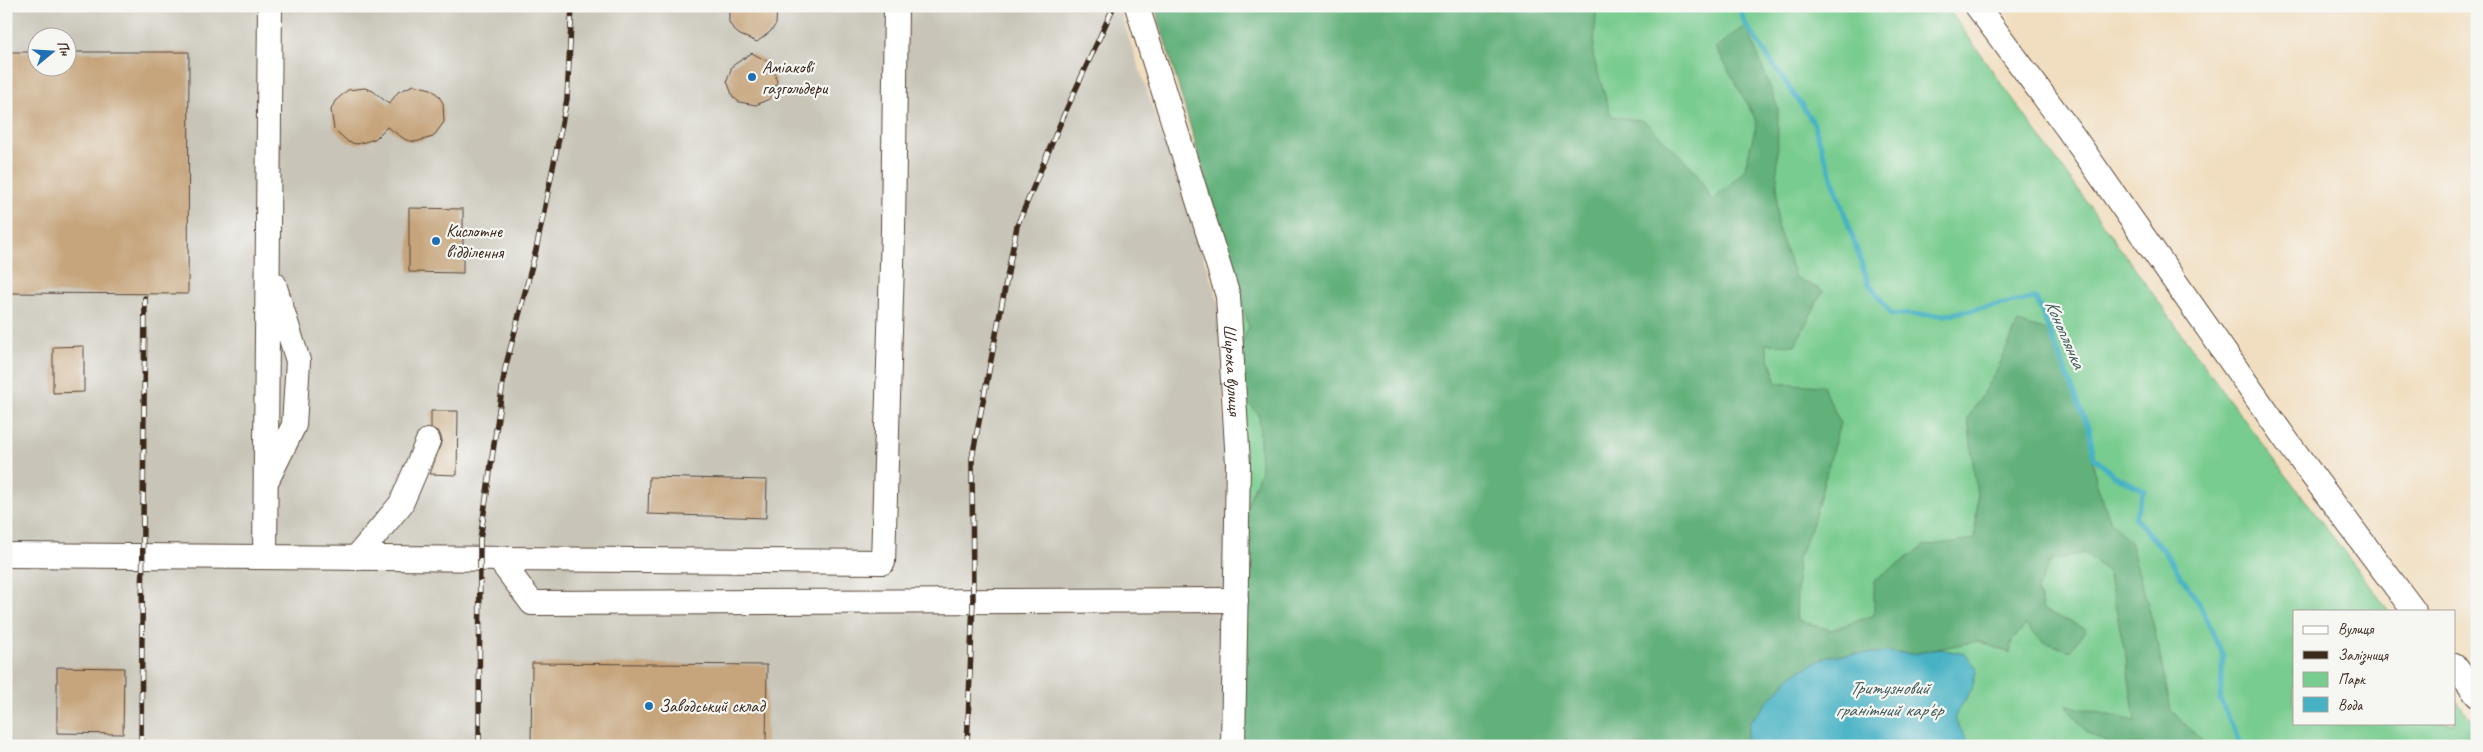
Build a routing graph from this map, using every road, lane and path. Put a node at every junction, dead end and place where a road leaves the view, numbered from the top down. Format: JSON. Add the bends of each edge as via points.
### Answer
{"nodes":[{"id":1,"x":270,"y":6,"type":"edge"},
{"id":2,"x":896,"y":6,"type":"edge"},
{"id":3,"x":1136,"y":6,"type":"edge"},
{"id":4,"x":1977,"y":6,"type":"edge"},
{"id":5,"x":267,"y":264,"type":"junction"},
{"id":6,"x":428,"y":441,"type":"dead end"},
{"id":7,"x":265,"y":484,"type":"junction"},
{"id":8,"x":6,"y":555,"type":"edge"},
{"id":9,"x":265,"y":557,"type":"junction"},
{"id":10,"x":356,"y":558,"type":"junction"},
{"id":11,"x":499,"y":559,"type":"junction"},
{"id":12,"x":1236,"y":600,"type":"junction"},
{"id":13,"x":2413,"y":610,"type":"edge"},
{"id":14,"x":2456,"y":667,"type":"edge"},
{"id":15,"x":2477,"y":694,"type":"edge"},
{"id":16,"x":1233,"y":746,"type":"edge"}],
"edges":[{"from":1,"to":5,"type":"street"},
{"from":2,"to":11,"type":"street","via":[[883,562]]},
{"from":3,"to":12,"type":"street","name":"Широка вулиця","via":[[1228,296],[1238,464]]},
{"from":4,"to":13,"type":"street","via":[[2289,444]]},
{"from":5,"to":7,"type":"street"},
{"from":5,"to":7,"type":"street","via":[[298,361],[294,424]]},
{"from":6,"to":10,"type":"street","via":[[401,504]]},
{"from":7,"to":9,"type":"street"},
{"from":8,"to":9,"type":"street"},
{"from":9,"to":10,"type":"street"},
{"from":10,"to":11,"type":"street"},
{"from":11,"to":12,"type":"street","via":[[532,603]]},
{"from":12,"to":16,"type":"street","name":"Широка вулиця"},
{"from":14,"to":15,"type":"street"}]}
